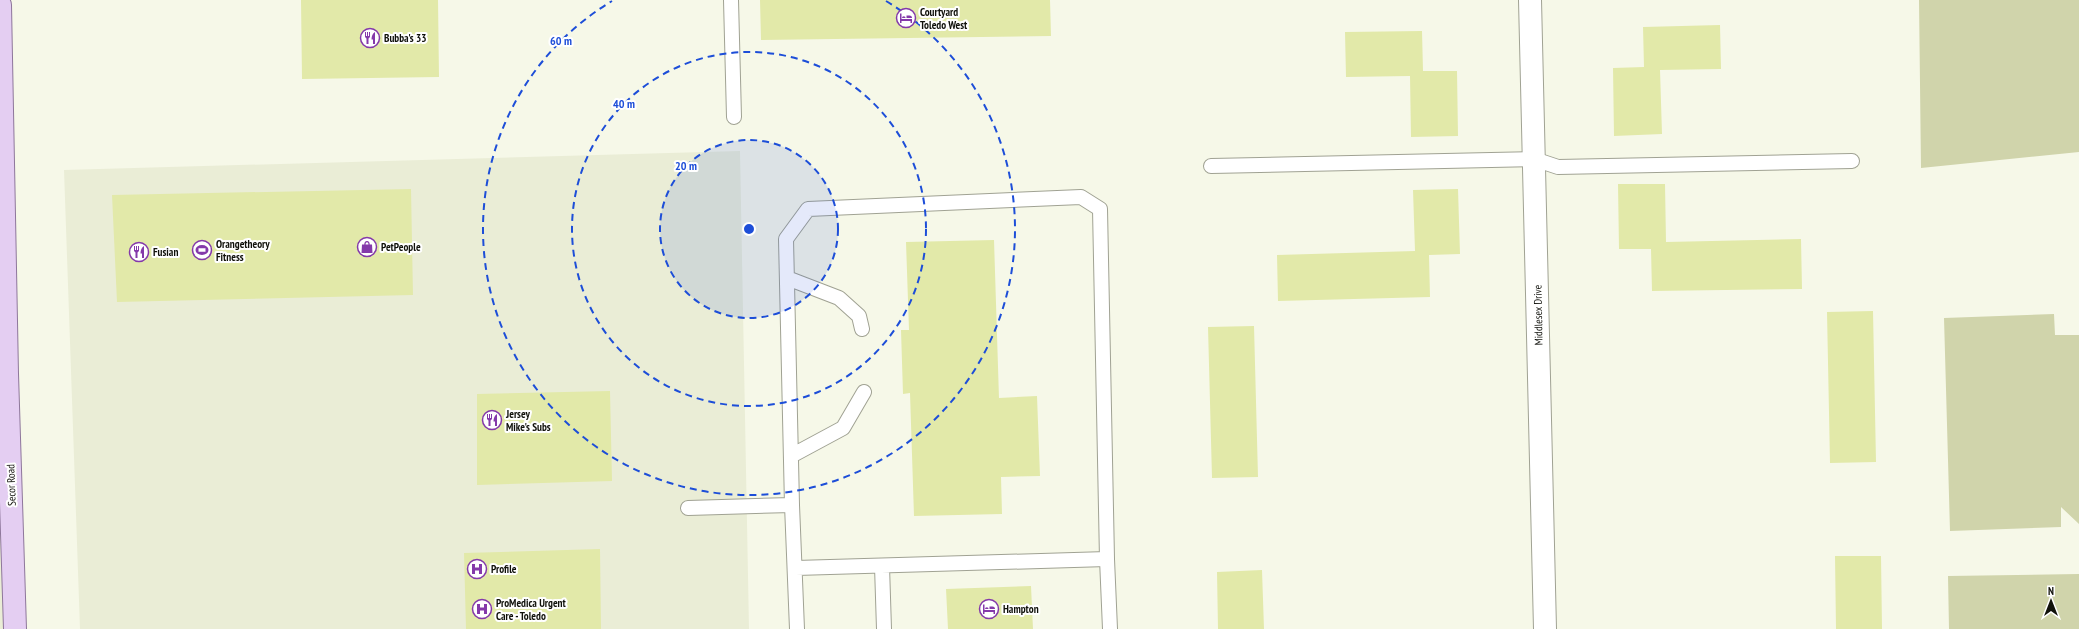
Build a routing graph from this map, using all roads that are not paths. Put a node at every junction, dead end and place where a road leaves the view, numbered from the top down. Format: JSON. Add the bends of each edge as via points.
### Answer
{"nodes":[{"id":1,"x":731,"y":0,"type":"edge"},
{"id":2,"x":1530,"y":0,"type":"edge"},
{"id":3,"x":0,"y":5,"type":"edge"},
{"id":4,"x":734,"y":117,"type":"dead end"},
{"id":5,"x":1534,"y":159,"type":"junction"},
{"id":6,"x":1852,"y":160,"type":"dead end"},
{"id":7,"x":1211,"y":166,"type":"dead end"},
{"id":8,"x":787,"y":278,"type":"junction"},
{"id":9,"x":862,"y":329,"type":"dead end"},
{"id":10,"x":4,"y":374,"type":"edge"},
{"id":11,"x":864,"y":392,"type":"dead end"},
{"id":12,"x":5,"y":451,"type":"edge"},
{"id":13,"x":791,"y":456,"type":"junction"},
{"id":14,"x":792,"y":505,"type":"junction"},
{"id":15,"x":688,"y":508,"type":"dead end"},
{"id":16,"x":1107,"y":559,"type":"junction"},
{"id":17,"x":882,"y":566,"type":"junction"},
{"id":18,"x":796,"y":568,"type":"junction"},
{"id":19,"x":15,"y":629,"type":"edge"},
{"id":20,"x":797,"y":629,"type":"edge"},
{"id":21,"x":884,"y":629,"type":"edge"},
{"id":22,"x":1110,"y":629,"type":"edge"},
{"id":23,"x":1546,"y":629,"type":"edge"}],
"edges":[{"from":1,"to":4,"type":"lane"},
{"from":2,"to":5,"type":"street","name":"Middlesex Drive"},
{"from":3,"to":10,"type":"main road","name":"Secor Road"},
{"from":5,"to":6,"type":"lane","via":[[1558,167]]},
{"from":5,"to":7,"type":"lane"},
{"from":5,"to":23,"type":"street","name":"Middlesex Drive"},
{"from":8,"to":9,"type":"lane","via":[[839,298],[859,316]]},
{"from":8,"to":13,"type":"lane"},
{"from":8,"to":16,"type":"lane","via":[[786,239],[808,209],[1082,198],[1100,209]]},
{"from":10,"to":12,"type":"main road","name":"Secor Road"},
{"from":11,"to":13,"type":"lane","via":[[843,428]]},
{"from":12,"to":19,"type":"main road","name":"Secor Road"},
{"from":13,"to":14,"type":"lane"},
{"from":14,"to":15,"type":"lane"},
{"from":14,"to":18,"type":"lane"},
{"from":16,"to":17,"type":"lane"},
{"from":16,"to":22,"type":"lane"},
{"from":17,"to":18,"type":"lane"},
{"from":17,"to":21,"type":"lane"},
{"from":18,"to":20,"type":"lane"}]}
